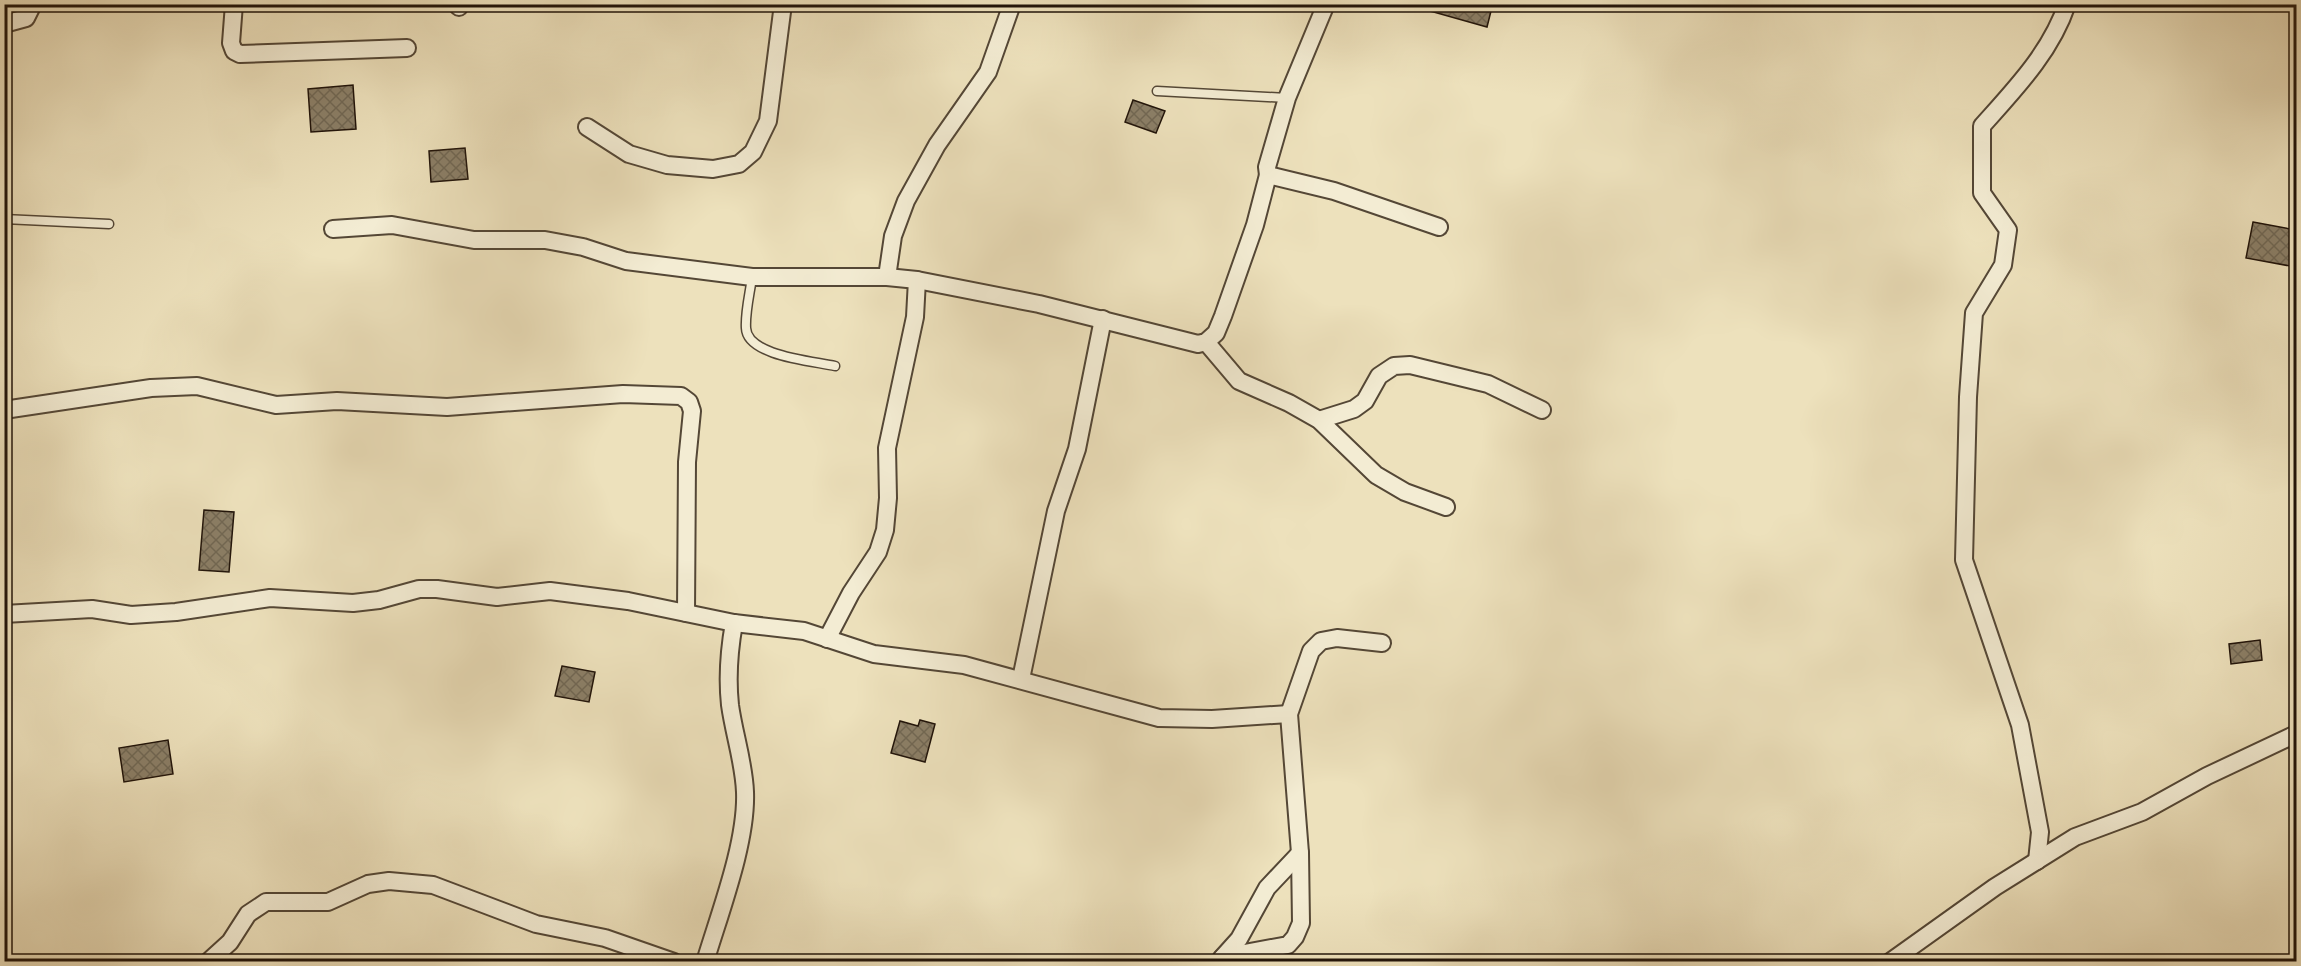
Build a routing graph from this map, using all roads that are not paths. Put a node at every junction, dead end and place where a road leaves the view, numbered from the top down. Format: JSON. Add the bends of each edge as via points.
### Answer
{"nodes":[{"id":1,"x":33,"y":4,"type":"edge"},
{"id":2,"x":234,"y":4,"type":"edge"},
{"id":3,"x":783,"y":4,"type":"edge"},
{"id":4,"x":1012,"y":4,"type":"edge"},
{"id":5,"x":1326,"y":4,"type":"edge"},
{"id":6,"x":2067,"y":4,"type":"edge"},
{"id":7,"x":4,"y":24,"type":"edge"},
{"id":8,"x":407,"y":48,"type":"dead end"},
{"id":9,"x":1157,"y":92,"type":"dead end"},
{"id":10,"x":1287,"y":98,"type":"junction"},
{"id":11,"x":587,"y":127,"type":"dead end"},
{"id":12,"x":1268,"y":175,"type":"junction"},
{"id":13,"x":4,"y":219,"type":"edge"},
{"id":14,"x":109,"y":224,"type":"dead end"},
{"id":15,"x":1439,"y":227,"type":"dead end"},
{"id":16,"x":333,"y":230,"type":"dead end"},
{"id":17,"x":752,"y":277,"type":"junction"},
{"id":18,"x":887,"y":277,"type":"junction"},
{"id":19,"x":917,"y":280,"type":"junction"},
{"id":20,"x":1102,"y":319,"type":"junction"},
{"id":21,"x":1206,"y":342,"type":"junction"},
{"id":22,"x":836,"y":366,"type":"dead end"},
{"id":23,"x":4,"y":410,"type":"edge"},
{"id":24,"x":1542,"y":410,"type":"dead end"},
{"id":25,"x":1319,"y":420,"type":"junction"},
{"id":26,"x":1446,"y":507,"type":"dead end"},
{"id":27,"x":686,"y":613,"type":"junction"},
{"id":28,"x":4,"y":614,"type":"edge"},
{"id":29,"x":734,"y":623,"type":"junction"},
{"id":30,"x":827,"y":639,"type":"junction"},
{"id":31,"x":1382,"y":643,"type":"dead end"},
{"id":32,"x":1021,"y":679,"type":"junction"},
{"id":33,"x":1289,"y":714,"type":"junction"},
{"id":34,"x":2296,"y":734,"type":"edge"},
{"id":35,"x":1300,"y":853,"type":"junction"},
{"id":36,"x":2037,"y":861,"type":"junction"},
{"id":37,"x":1221,"y":959,"type":"edge"},
{"id":38,"x":208,"y":962,"type":"edge"},
{"id":39,"x":674,"y":962,"type":"edge"},
{"id":40,"x":705,"y":962,"type":"edge"},
{"id":41,"x":1890,"y":962,"type":"edge"}],
"edges":[{"from":1,"to":7,"type":"street","via":[[26,18]]},
{"from":2,"to":8,"type":"street","via":[[231,43],[240,54]]},
{"from":3,"to":11,"type":"street","via":[[768,121],[753,152],[739,164],[713,169],[667,165],[629,154]]},
{"from":4,"to":18,"type":"street","via":[[988,72],[937,145],[906,201],[893,236]]},
{"from":5,"to":10,"type":"street"},
{"from":6,"to":36,"type":"street","via":[[2031,72],[1982,126],[1982,194],[2008,230],[2004,265],[1974,313],[1968,397],[1964,560],[2020,725],[2040,832]]},
{"from":9,"to":10,"type":"lane"},
{"from":10,"to":12,"type":"street"},
{"from":12,"to":15,"type":"street","via":[[1334,190]]},
{"from":12,"to":21,"type":"street","via":[[1256,225],[1223,316],[1216,333]]},
{"from":13,"to":14,"type":"lane"},
{"from":16,"to":17,"type":"street","via":[[392,225],[474,240],[545,240],[626,261]]},
{"from":17,"to":18,"type":"street"},
{"from":17,"to":22,"type":"lane","via":[[746,330],[750,341],[760,350]]},
{"from":18,"to":19,"type":"street"},
{"from":19,"to":20,"type":"street"},
{"from":19,"to":30,"type":"street","via":[[915,317],[887,448],[885,530],[878,552]]},
{"from":20,"to":21,"type":"street","via":[[1198,344]]},
{"from":20,"to":32,"type":"street","via":[[1077,449],[1056,511]]},
{"from":21,"to":25,"type":"street","via":[[1239,381]]},
{"from":23,"to":27,"type":"street","via":[[151,388],[197,386],[276,405],[337,401],[447,406],[623,394],[681,396],[692,411],[687,462]]},
{"from":24,"to":25,"type":"street","via":[[1488,384],[1410,365],[1394,366],[1379,376],[1365,401],[1354,409]]},
{"from":25,"to":26,"type":"street","via":[[1376,475],[1405,492]]},
{"from":27,"to":28,"type":"street","via":[[628,600],[550,591],[497,597],[419,589],[353,603],[270,598],[131,615],[92,609]]},
{"from":27,"to":29,"type":"street"},
{"from":29,"to":30,"type":"street"},
{"from":29,"to":40,"type":"street","via":[[728,659],[730,704],[745,791],[744,814]]},
{"from":30,"to":32,"type":"street","via":[[874,654],[964,665]]},
{"from":31,"to":33,"type":"street","via":[[1337,638],[1321,641],[1311,651]]},
{"from":32,"to":33,"type":"street","via":[[1159,718]]},
{"from":33,"to":35,"type":"street"},
{"from":34,"to":36,"type":"street","via":[[2142,812],[2075,837]]},
{"from":35,"to":37,"type":"street","via":[[1267,888],[1239,939]]},
{"from":35,"to":37,"type":"street","via":[[1301,923],[1295,937],[1288,945]]},
{"from":36,"to":41,"type":"street"},
{"from":38,"to":39,"type":"street","via":[[230,942],[248,914],[266,902],[328,902],[368,884],[388,881],[434,885],[536,924],[605,938]]}]}
